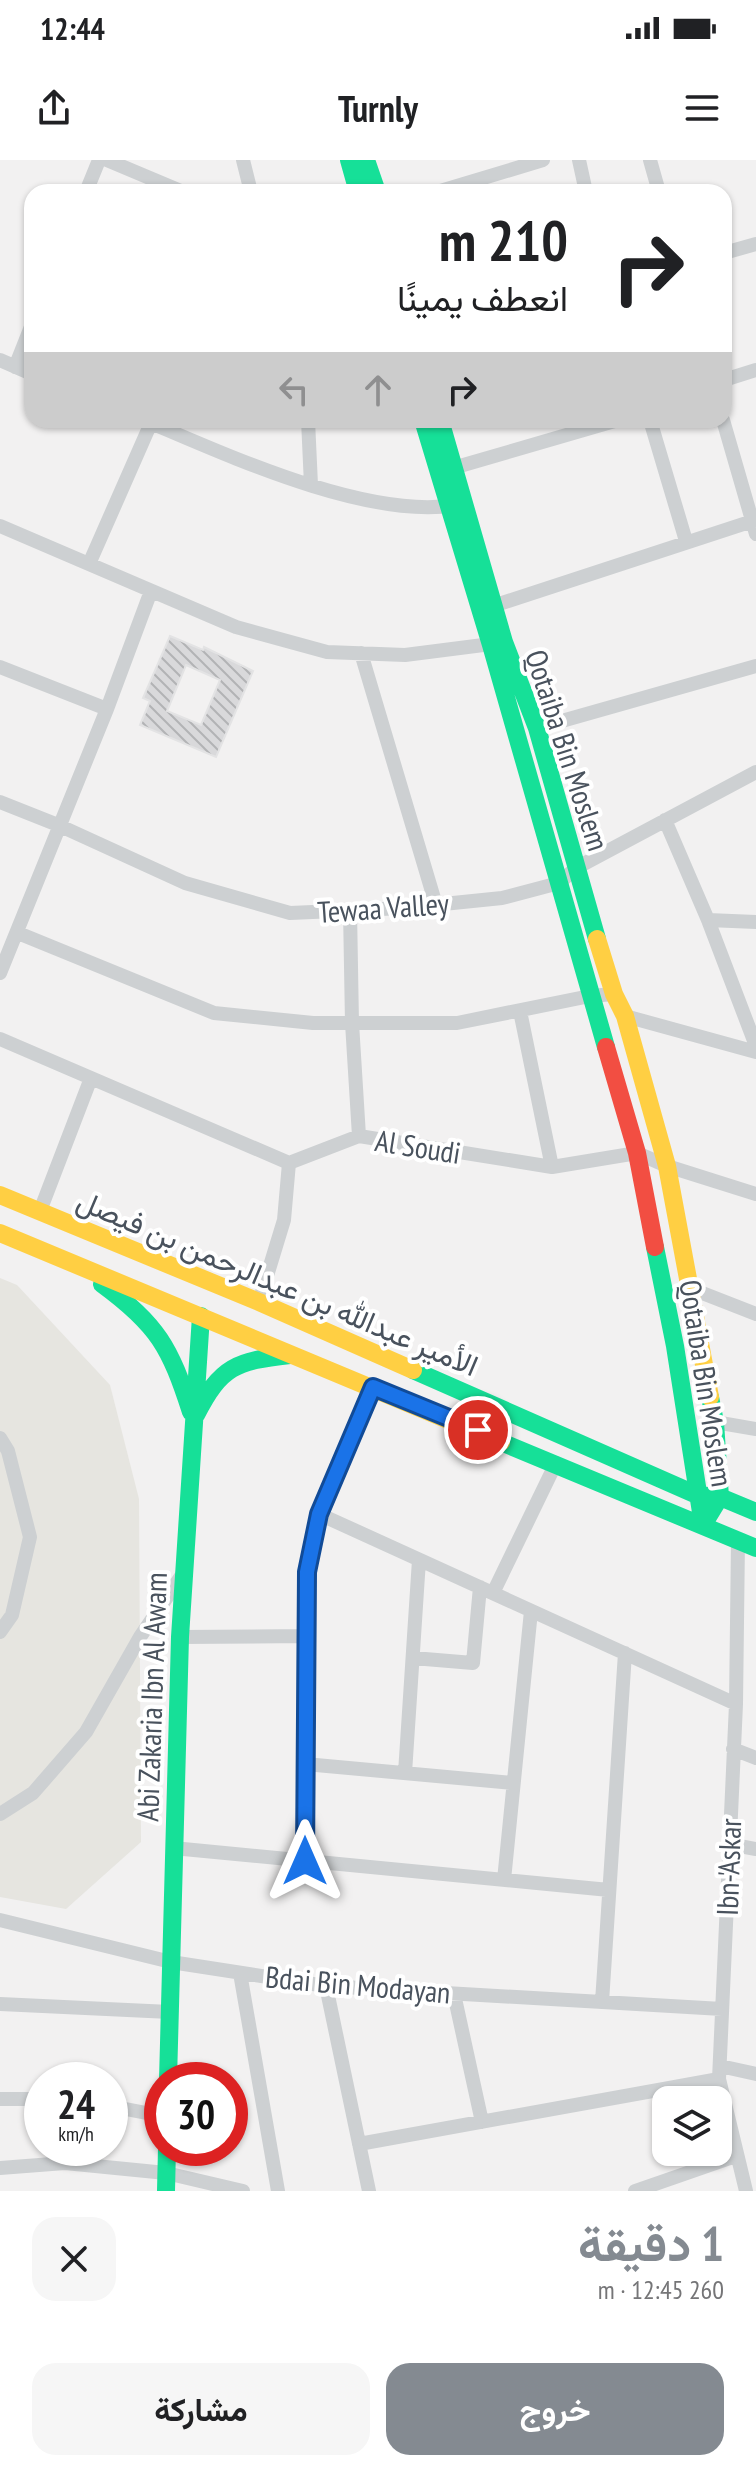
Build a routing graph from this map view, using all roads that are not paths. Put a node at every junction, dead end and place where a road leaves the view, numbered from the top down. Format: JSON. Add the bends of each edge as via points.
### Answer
{"nodes":[{"id":1,"x":99,"y":160,"type":"edge"},
{"id":2,"x":107,"y":160,"type":"edge"},
{"id":3,"x":243,"y":160,"type":"edge"},
{"id":4,"x":349,"y":160,"type":"edge"},
{"id":5,"x":366,"y":160,"type":"edge"},
{"id":6,"x":543,"y":160,"type":"edge"},
{"id":7,"x":579,"y":160,"type":"edge"},
{"id":8,"x":650,"y":160,"type":"edge"},
{"id":9,"x":515,"y":164,"type":"edge"},
{"id":10,"x":89,"y":184,"type":"edge"},
{"id":11,"x":164,"y":184,"type":"edge"},
{"id":12,"x":249,"y":184,"type":"edge"},
{"id":13,"x":356,"y":184,"type":"edge"},
{"id":14,"x":374,"y":184,"type":"edge"},
{"id":15,"x":490,"y":184,"type":"edge"},
{"id":16,"x":584,"y":184,"type":"edge"},
{"id":17,"x":657,"y":184,"type":"edge"},
{"id":18,"x":756,"y":244,"type":"edge"},
{"id":19,"x":732,"y":251,"type":"edge"},
{"id":20,"x":24,"y":344,"type":"edge"},
{"id":21,"x":0,"y":360,"type":"edge"},
{"id":22,"x":15,"y":367,"type":"junction"},
{"id":23,"x":756,"y":370,"type":"edge"},
{"id":24,"x":24,"y":371,"type":"edge"},
{"id":25,"x":732,"y":378,"type":"edge"},
{"id":26,"x":145,"y":428,"type":"edge"},
{"id":27,"x":163,"y":428,"type":"edge"},
{"id":28,"x":308,"y":428,"type":"edge"},
{"id":29,"x":426,"y":428,"type":"edge"},
{"id":30,"x":442,"y":428,"type":"edge"},
{"id":31,"x":590,"y":428,"type":"edge"},
{"id":32,"x":652,"y":428,"type":"edge"},
{"id":33,"x":725,"y":428,"type":"edge"},
{"id":34,"x":453,"y":468,"type":"junction"},
{"id":35,"x":311,"y":485,"type":"junction"},
{"id":36,"x":456,"y":505,"type":"junction"},
{"id":37,"x":755,"y":525,"type":"edge"},
{"id":38,"x":0,"y":526,"type":"edge"},
{"id":39,"x":686,"y":541,"type":"junction"},
{"id":40,"x":89,"y":564,"type":"junction"},
{"id":41,"x":151,"y":591,"type":"junction"},
{"id":42,"x":496,"y":605,"type":"junction"},
{"id":43,"x":498,"y":644,"type":"junction"},
{"id":44,"x":361,"y":653,"type":"junction"},
{"id":45,"x":756,"y":666,"type":"edge"},
{"id":46,"x":0,"y":667,"type":"edge"},
{"id":47,"x":107,"y":709,"type":"junction"},
{"id":48,"x":537,"y":728,"type":"junction"},
{"id":49,"x":755,"y":776,"type":"edge"},
{"id":50,"x":0,"y":802,"type":"edge"},
{"id":51,"x":665,"y":820,"type":"junction"},
{"id":52,"x":58,"y":825,"type":"junction"},
{"id":53,"x":576,"y":868,"type":"junction"},
{"id":54,"x":559,"y":883,"type":"junction"},
{"id":55,"x":436,"y":905,"type":"junction"},
{"id":56,"x":350,"y":910,"type":"junction"},
{"id":57,"x":708,"y":920,"type":"junction"},
{"id":58,"x":756,"y":922,"type":"edge"},
{"id":59,"x":18,"y":933,"type":"junction"},
{"id":60,"x":0,"y":973,"type":"edge"},
{"id":61,"x":614,"y":994,"type":"junction"},
{"id":62,"x":590,"y":996,"type":"junction"},
{"id":63,"x":520,"y":1011,"type":"junction"},
{"id":64,"x":625,"y":1016,"type":"junction"},
{"id":65,"x":352,"y":1023,"type":"junction"},
{"id":66,"x":0,"y":1039,"type":"edge"},
{"id":67,"x":756,"y":1049,"type":"edge"},
{"id":68,"x":91,"y":1078,"type":"junction"},
{"id":69,"x":359,"y":1136,"type":"junction"},
{"id":70,"x":637,"y":1153,"type":"junction"},
{"id":71,"x":289,"y":1163,"type":"junction"},
{"id":72,"x":667,"y":1166,"type":"junction"},
{"id":73,"x":552,"y":1167,"type":"junction"},
{"id":74,"x":756,"y":1194,"type":"edge"},
{"id":75,"x":0,"y":1195,"type":"edge"},
{"id":76,"x":40,"y":1211,"type":"junction"},
{"id":77,"x":0,"y":1233,"type":"edge"},
{"id":78,"x":74,"y":1263,"type":"junction"},
{"id":79,"x":692,"y":1289,"type":"junction"},
{"id":80,"x":259,"y":1302,"type":"junction"},
{"id":81,"x":756,"y":1314,"type":"edge"},
{"id":82,"x":201,"y":1316,"type":"junction"},
{"id":83,"x":294,"y":1355,"type":"junction"},
{"id":84,"x":373,"y":1387,"type":"junction"},
{"id":85,"x":194,"y":1419,"type":"junction"},
{"id":86,"x":715,"y":1422,"type":"junction"},
{"id":87,"x":756,"y":1429,"type":"edge"},
{"id":88,"x":0,"y":1438,"type":"edge"},
{"id":89,"x":556,"y":1463,"type":"junction"},
{"id":90,"x":697,"y":1495,"type":"junction"},
{"id":91,"x":720,"y":1497,"type":"junction"},
{"id":92,"x":756,"y":1512,"type":"edge"},
{"id":93,"x":319,"y":1514,"type":"junction"},
{"id":94,"x":703,"y":1525,"type":"junction"},
{"id":95,"x":738,"y":1540,"type":"junction"},
{"id":96,"x":756,"y":1548,"type":"edge"},
{"id":97,"x":419,"y":1560,"type":"junction"},
{"id":98,"x":184,"y":1571,"type":"junction"},
{"id":99,"x":486,"y":1590,"type":"junction"},
{"id":100,"x":531,"y":1611,"type":"junction"},
{"id":101,"x":0,"y":1632,"type":"edge"},
{"id":102,"x":305,"y":1636,"type":"junction"},
{"id":103,"x":180,"y":1637,"type":"junction"},
{"id":104,"x":625,"y":1653,"type":"junction"},
{"id":105,"x":413,"y":1658,"type":"junction"},
{"id":106,"x":736,"y":1704,"type":"junction"},
{"id":107,"x":733,"y":1749,"type":"junction"},
{"id":108,"x":756,"y":1758,"type":"edge"},
{"id":109,"x":305,"y":1764,"type":"junction"},
{"id":110,"x":405,"y":1773,"type":"junction"},
{"id":111,"x":513,"y":1783,"type":"junction"},
{"id":112,"x":0,"y":1814,"type":"edge"},
{"id":113,"x":729,"y":1844,"type":"junction"},
{"id":114,"x":173,"y":1848,"type":"junction"},
{"id":115,"x":756,"y":1849,"type":"edge"},
{"id":116,"x":305,"y":1861,"type":"junction"},
{"id":117,"x":504,"y":1880,"type":"junction"},
{"id":118,"x":609,"y":1890,"type":"junction"},
{"id":119,"x":0,"y":1920,"type":"edge"},
{"id":120,"x":171,"y":1962,"type":"junction"},
{"id":121,"x":240,"y":1973,"type":"junction"},
{"id":122,"x":326,"y":1986,"type":"junction"},
{"id":123,"x":454,"y":1994,"type":"junction"},
{"id":124,"x":602,"y":2002,"type":"junction"},
{"id":125,"x":0,"y":2004,"type":"edge"},
{"id":126,"x":722,"y":2009,"type":"junction"},
{"id":127,"x":170,"y":2012,"type":"junction"},
{"id":128,"x":169,"y":2062,"type":"edge"},
{"id":129,"x":720,"y":2073,"type":"junction"},
{"id":130,"x":756,"y":2074,"type":"edge"},
{"id":131,"x":0,"y":2099,"type":"edge"},
{"id":132,"x":24,"y":2099,"type":"edge"},
{"id":133,"x":482,"y":2122,"type":"junction"},
{"id":134,"x":359,"y":2144,"type":"junction"},
{"id":135,"x":736,"y":2156,"type":"junction"},
{"id":136,"x":0,"y":2168,"type":"edge"},
{"id":137,"x":166,"y":2182,"type":"edge"},
{"id":138,"x":239,"y":2191,"type":"edge"},
{"id":139,"x":278,"y":2191,"type":"edge"},
{"id":140,"x":369,"y":2191,"type":"edge"},
{"id":141,"x":635,"y":2191,"type":"edge"},
{"id":142,"x":746,"y":2191,"type":"edge"}],
"edges":[{"from":1,"to":10,"type":"street"},
{"from":2,"to":11,"type":"street"},
{"from":3,"to":12,"type":"street"},
{"from":4,"to":13,"type":"street"},
{"from":5,"to":14,"type":"street"},
{"from":6,"to":9,"type":"street"},
{"from":7,"to":16,"type":"street"},
{"from":8,"to":17,"type":"street"},
{"from":9,"to":15,"type":"street"},
{"from":18,"to":19,"type":"street"},
{"from":20,"to":22,"type":"street"},
{"from":21,"to":22,"type":"street"},
{"from":22,"to":24,"type":"street"},
{"from":23,"to":25,"type":"street"},
{"from":26,"to":40,"type":"street"},
{"from":27,"to":35,"type":"street"},
{"from":28,"to":35,"type":"street"},
{"from":29,"to":36,"type":"street","name":"Qotaiba Bin Moslem"},
{"from":30,"to":34,"type":"street","name":"Qotaiba Bin Moslem"},
{"from":31,"to":34,"type":"street"},
{"from":32,"to":39,"type":"street"},
{"from":33,"to":37,"type":"street"},
{"from":34,"to":36,"type":"street","name":"Qotaiba Bin Moslem"},
{"from":35,"to":36,"type":"street","via":[[393,506]]},
{"from":36,"to":42,"type":"street","name":"Qotaiba Bin Moslem"},
{"from":36,"to":43,"type":"street","name":"Qotaiba Bin Moslem"},
{"from":37,"to":39,"type":"street"},
{"from":38,"to":40,"type":"street"},
{"from":39,"to":42,"type":"street"},
{"from":40,"to":41,"type":"street"},
{"from":41,"to":44,"type":"street","via":[[236,627],[327,652]]},
{"from":41,"to":47,"type":"street"},
{"from":42,"to":43,"type":"street","name":"Qotaiba Bin Moslem"},
{"from":43,"to":44,"type":"street","via":[[405,655]]},
{"from":43,"to":48,"type":"street","name":"Qotaiba Bin Moslem"},
{"from":43,"to":54,"type":"street","name":"Qotaiba Bin Moslem"},
{"from":44,"to":55,"type":"street"},
{"from":45,"to":48,"type":"street"},
{"from":46,"to":47,"type":"street"},
{"from":47,"to":52,"type":"street"},
{"from":48,"to":53,"type":"street","name":"Qotaiba Bin Moslem"},
{"from":49,"to":51,"type":"street","name":"Tewaa Valley"},
{"from":50,"to":52,"type":"street","name":"Tewaa Valley"},
{"from":51,"to":53,"type":"street","name":"Tewaa Valley"},
{"from":51,"to":57,"type":"street"},
{"from":52,"to":56,"type":"street","name":"Tewaa Valley","via":[[185,883],[290,913]]},
{"from":52,"to":59,"type":"street"},
{"from":53,"to":54,"type":"street","name":"Tewaa Valley"},
{"from":53,"to":61,"type":"street","name":"Qotaiba Bin Moslem"},
{"from":54,"to":55,"type":"street","name":"Tewaa Valley","via":[[502,898]]},
{"from":54,"to":62,"type":"street","name":"Qotaiba Bin Moslem"},
{"from":55,"to":56,"type":"street","name":"Tewaa Valley"},
{"from":56,"to":65,"type":"street"},
{"from":57,"to":58,"type":"street"},
{"from":57,"to":67,"type":"street"},
{"from":59,"to":60,"type":"street"},
{"from":59,"to":65,"type":"street","via":[[214,1013]]},
{"from":61,"to":62,"type":"street"},
{"from":61,"to":64,"type":"street","name":"Qotaiba Bin Moslem"},
{"from":62,"to":63,"type":"street"},
{"from":62,"to":70,"type":"street","name":"Qotaiba Bin Moslem"},
{"from":63,"to":65,"type":"street","via":[[457,1023]]},
{"from":63,"to":73,"type":"street"},
{"from":64,"to":67,"type":"street"},
{"from":64,"to":72,"type":"street","name":"Qotaiba Bin Moslem"},
{"from":65,"to":69,"type":"street"},
{"from":66,"to":68,"type":"street"},
{"from":68,"to":71,"type":"street"},
{"from":68,"to":76,"type":"street"},
{"from":69,"to":71,"type":"street","name":"Al Soudi"},
{"from":69,"to":73,"type":"street","name":"Al Soudi"},
{"from":70,"to":72,"type":"street"},
{"from":70,"to":73,"type":"street","name":"Al Soudi"},
{"from":70,"to":90,"type":"street","name":"Qotaiba Bin Moslem","via":[[675,1346]]},
{"from":71,"to":80,"type":"street","via":[[284,1220]]},
{"from":72,"to":74,"type":"street"},
{"from":72,"to":79,"type":"street","name":"Qotaiba Bin Moslem"},
{"from":75,"to":76,"type":"street","name":"الأمير عبدالله بن عبدالرحمن بن فيصل"},
{"from":76,"to":80,"type":"street","name":"الأمير عبدالله بن عبدالرحمن بن فيصل"},
{"from":77,"to":78,"type":"street","name":"الأمير عبدالله بن عبدالرحمن بن فيصل"},
{"from":78,"to":82,"type":"street","name":"الأمير عبدالله بن عبدالرحمن بن فيصل"},
{"from":78,"to":85,"type":"street","name":"الأمير عبدالله بن عبدالرحمن بن فيصل","via":[[153,1329],[172,1358]]},
{"from":79,"to":81,"type":"street"},
{"from":79,"to":86,"type":"street","name":"Qotaiba Bin Moslem"},
{"from":80,"to":90,"type":"street","name":"الأمير عبدالله بن عبدالرحمن بن فيصل"},
{"from":82,"to":83,"type":"street","name":"الأمير عبدالله بن عبدالرحمن بن فيصل"},
{"from":82,"to":85,"type":"street","name":"Abi Zakaria Ibn Al Awam"},
{"from":83,"to":84,"type":"street","name":"الأمير عبدالله بن عبدالرحمن بن فيصل"},
{"from":83,"to":85,"type":"street","name":"الأمير عبدالله بن عبدالرحمن بن فيصل","via":[[232,1368],[215,1381]]},
{"from":84,"to":89,"type":"street","name":"الأمير عبدالله بن عبدالرحمن بن فيصل"},
{"from":84,"to":93,"type":"street"},
{"from":85,"to":98,"type":"street","name":"Abi Zakaria Ibn Al Awam"},
{"from":86,"to":87,"type":"street"},
{"from":86,"to":91,"type":"street","name":"Qotaiba Bin Moslem"},
{"from":88,"to":101,"type":"street","via":[[30,1537],[12,1615]]},
{"from":89,"to":94,"type":"street","name":"الأمير عبدالله بن عبدالرحمن بن فيصل"},
{"from":89,"to":99,"type":"street"},
{"from":90,"to":91,"type":"street","name":"الأمير عبدالله بن عبدالرحمن بن فيصل"},
{"from":90,"to":94,"type":"street","name":"Qotaiba Bin Moslem"},
{"from":91,"to":92,"type":"street","name":"الأمير عبدالله بن عبدالرحمن بن فيصل"},
{"from":91,"to":94,"type":"street","name":"Qotaiba Bin Moslem"},
{"from":93,"to":97,"type":"street"},
{"from":93,"to":102,"type":"street","via":[[307,1572]]},
{"from":94,"to":95,"type":"street","name":"الأمير عبدالله بن عبدالرحمن بن فيصل"},
{"from":95,"to":96,"type":"street","name":"الأمير عبدالله بن عبدالرحمن بن فيصل"},
{"from":95,"to":106,"type":"street","name":"Ibn-'Askar"},
{"from":97,"to":99,"type":"street"},
{"from":97,"to":105,"type":"street"},
{"from":98,"to":103,"type":"street","name":"Abi Zakaria Ibn Al Awam"},
{"from":98,"to":112,"type":"street","via":[[86,1732],[33,1793]]},
{"from":99,"to":100,"type":"street"},
{"from":99,"to":105,"type":"street","via":[[473,1663]]},
{"from":100,"to":104,"type":"street"},
{"from":100,"to":111,"type":"street"},
{"from":102,"to":103,"type":"street"},
{"from":102,"to":109,"type":"street"},
{"from":103,"to":114,"type":"street","name":"Abi Zakaria Ibn Al Awam"},
{"from":104,"to":106,"type":"street"},
{"from":104,"to":118,"type":"street"},
{"from":105,"to":110,"type":"street"},
{"from":106,"to":107,"type":"street","name":"Ibn-'Askar"},
{"from":107,"to":108,"type":"street"},
{"from":107,"to":113,"type":"street","name":"Ibn-'Askar"},
{"from":109,"to":110,"type":"street"},
{"from":109,"to":116,"type":"street"},
{"from":110,"to":111,"type":"street"},
{"from":111,"to":117,"type":"street"},
{"from":113,"to":115,"type":"street"},
{"from":113,"to":126,"type":"street","name":"Ibn-'Askar"},
{"from":114,"to":116,"type":"street"},
{"from":114,"to":120,"type":"street","name":"Abi Zakaria Ibn Al Awam"},
{"from":116,"to":117,"type":"street"},
{"from":117,"to":118,"type":"street"},
{"from":118,"to":124,"type":"street"},
{"from":119,"to":120,"type":"street","name":"Bdai Bin Modayan"},
{"from":120,"to":121,"type":"street","name":"Bdai Bin Modayan"},
{"from":120,"to":127,"type":"street","name":"Abi Zakaria Ibn Al Awam"},
{"from":121,"to":122,"type":"street","name":"Bdai Bin Modayan"},
{"from":121,"to":139,"type":"street"},
{"from":122,"to":123,"type":"street","name":"Bdai Bin Modayan"},
{"from":122,"to":134,"type":"street"},
{"from":123,"to":124,"type":"street","name":"Bdai Bin Modayan"},
{"from":123,"to":133,"type":"street"},
{"from":124,"to":126,"type":"street","name":"Bdai Bin Modayan"},
{"from":125,"to":127,"type":"street"},
{"from":126,"to":129,"type":"street","name":"Ibn-'Askar"},
{"from":127,"to":128,"type":"street","name":"Abi Zakaria Ibn Al Awam"},
{"from":129,"to":130,"type":"street"},
{"from":129,"to":133,"type":"street"},
{"from":129,"to":135,"type":"street","name":"Ibn-'Askar"},
{"from":131,"to":132,"type":"street"},
{"from":133,"to":134,"type":"street"},
{"from":134,"to":140,"type":"street"},
{"from":135,"to":141,"type":"street"},
{"from":135,"to":142,"type":"street","name":"Ibn-'Askar"},
{"from":136,"to":137,"type":"street","via":[[65,2163]]},
{"from":137,"to":138,"type":"street"}]}
